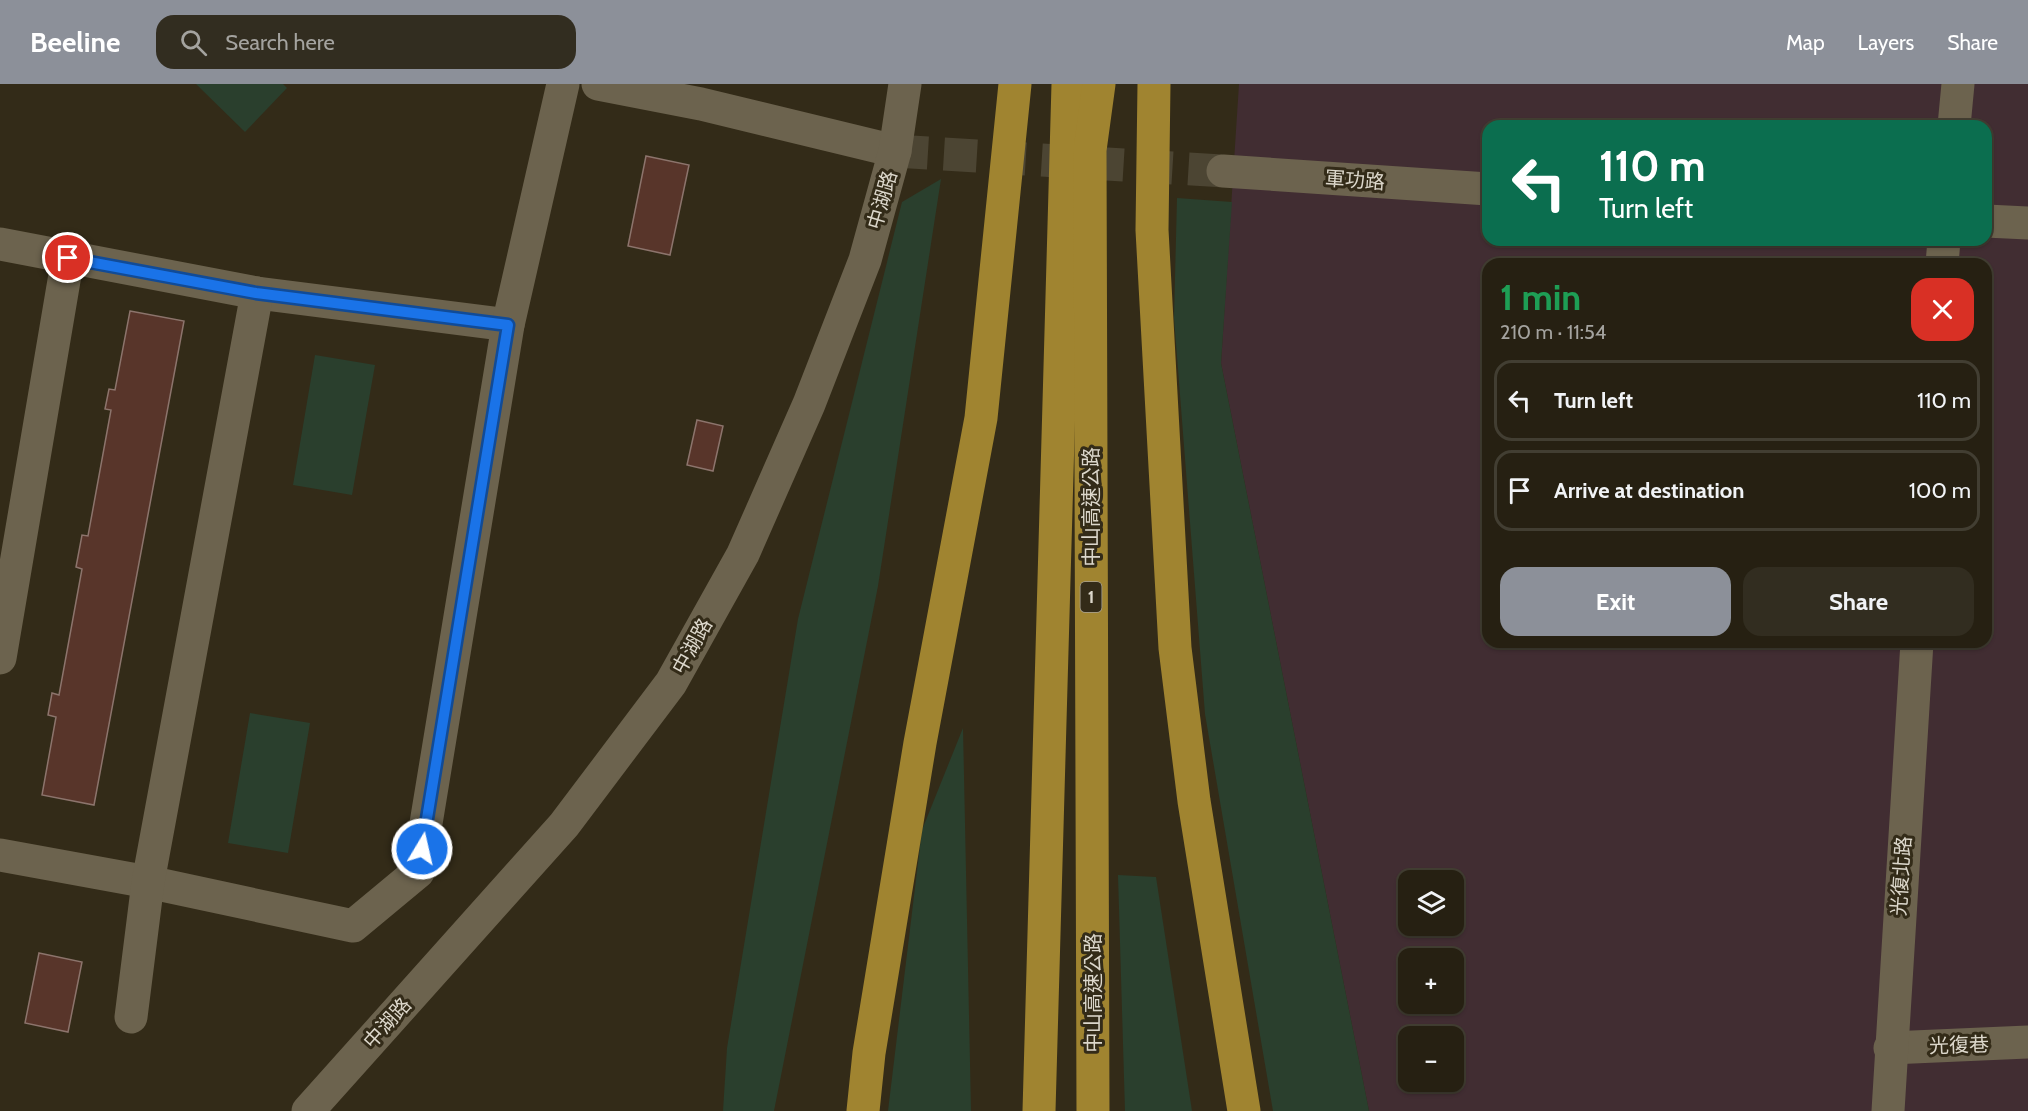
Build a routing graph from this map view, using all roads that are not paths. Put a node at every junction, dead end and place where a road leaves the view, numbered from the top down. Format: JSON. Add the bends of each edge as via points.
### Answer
{"nodes":[{"id":1,"x":563,"y":84,"type":"edge"},
{"id":2,"x":598,"y":84,"type":"edge"},
{"id":3,"x":905,"y":84,"type":"edge"},
{"id":4,"x":1015,"y":84,"type":"edge"},
{"id":5,"x":1068,"y":84,"type":"edge"},
{"id":6,"x":1099,"y":84,"type":"edge"},
{"id":7,"x":1154,"y":84,"type":"edge"},
{"id":8,"x":1958,"y":84,"type":"edge"},
{"id":9,"x":1955,"y":120,"type":"edge"},
{"id":10,"x":895,"y":151,"type":"junction"},
{"id":11,"x":1223,"y":171,"type":"tunnel mouth"},
{"id":12,"x":1482,"y":189,"type":"edge"},
{"id":13,"x":1992,"y":221,"type":"edge"},
{"id":14,"x":2028,"y":223,"type":"edge"},
{"id":15,"x":0,"y":244,"type":"edge"},
{"id":16,"x":68,"y":258,"type":"junction"},
{"id":17,"x":256,"y":293,"type":"junction"},
{"id":18,"x":508,"y":325,"type":"junction"},
{"id":19,"x":1917,"y":648,"type":"edge"},
{"id":20,"x":0,"y":658,"type":"edge"},
{"id":21,"x":0,"y":855,"type":"edge"},
{"id":22,"x":148,"y":882,"type":"junction"},
{"id":23,"x":131,"y":1017,"type":"dead end"},
{"id":24,"x":2028,"y":1042,"type":"edge"},
{"id":25,"x":1890,"y":1048,"type":"junction"},
{"id":26,"x":308,"y":1111,"type":"edge"},
{"id":27,"x":863,"y":1111,"type":"edge"},
{"id":28,"x":1039,"y":1111,"type":"edge"},
{"id":29,"x":1094,"y":1111,"type":"edge"},
{"id":30,"x":1244,"y":1111,"type":"edge"},
{"id":31,"x":1888,"y":1111,"type":"edge"}],
"edges":[{"from":1,"to":18,"type":"street"},
{"from":2,"to":10,"type":"street","via":[[701,104]]},
{"from":3,"to":10,"type":"street","name":"中湖路"},
{"from":4,"to":27,"type":"highway","via":[[981,418],[920,743]]},
{"from":5,"to":28,"type":"highway","name":"中山高速公路","number":"1"},
{"from":6,"to":29,"type":"highway","name":"中山高速公路","number":"1","via":[[1090,150]]},
{"from":7,"to":30,"type":"highway","via":[[1152,230],[1175,648],[1194,801]]},
{"from":8,"to":9,"type":"street"},
{"from":10,"to":26,"type":"street","name":"中湖路","via":[[865,260],[809,404],[743,554],[671,683],[564,825]]},
{"from":11,"to":12,"type":"street","name":"軍功路"},
{"from":13,"to":14,"type":"street"},
{"from":15,"to":16,"type":"street"},
{"from":16,"to":17,"type":"street"},
{"from":16,"to":20,"type":"street"},
{"from":17,"to":18,"type":"street"},
{"from":17,"to":22,"type":"street"},
{"from":18,"to":22,"type":"street","via":[[418,872],[353,926]]},
{"from":19,"to":25,"type":"street","name":"光復北路"},
{"from":21,"to":22,"type":"street"},
{"from":22,"to":23,"type":"street"},
{"from":24,"to":25,"type":"street","name":"光復巷"},
{"from":25,"to":31,"type":"street","name":"光復北路"}]}
